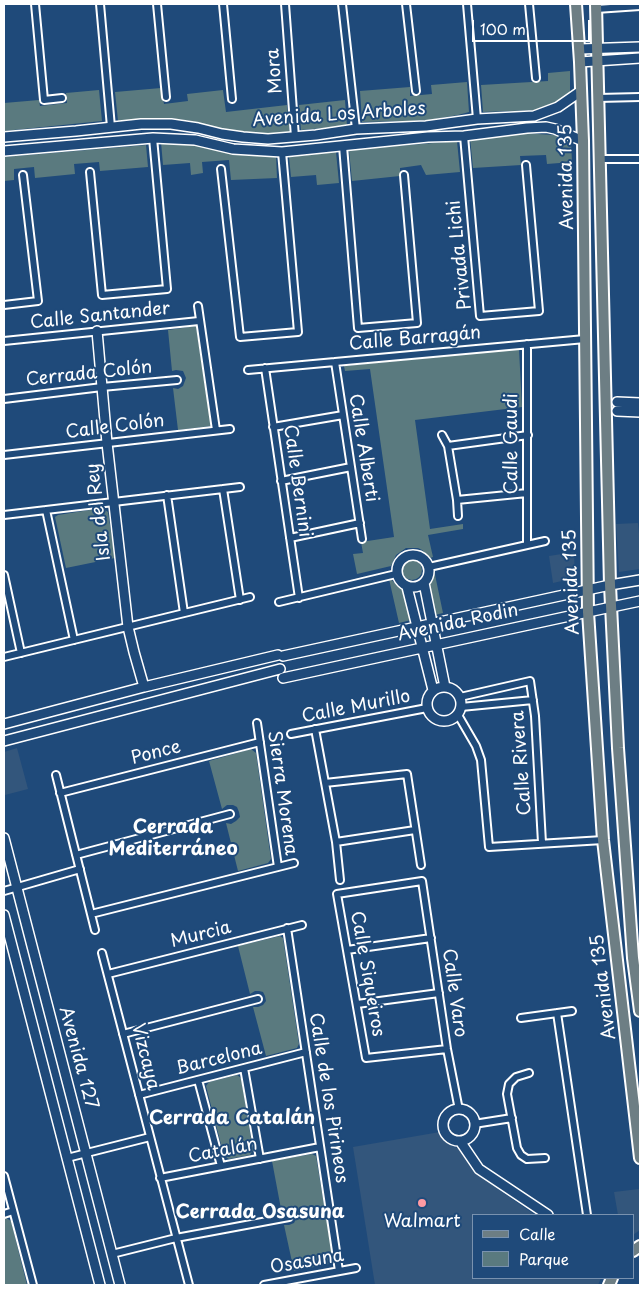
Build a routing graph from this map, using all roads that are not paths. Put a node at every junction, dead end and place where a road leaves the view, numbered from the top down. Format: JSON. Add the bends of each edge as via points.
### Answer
{"nodes":[{"id":1,"x":35,"y":4,"type":"edge"},
{"id":2,"x":100,"y":4,"type":"edge"},
{"id":3,"x":157,"y":4,"type":"edge"},
{"id":4,"x":223,"y":4,"type":"edge"},
{"id":5,"x":285,"y":4,"type":"edge"},
{"id":6,"x":342,"y":4,"type":"edge"},
{"id":7,"x":406,"y":4,"type":"edge"},
{"id":8,"x":467,"y":4,"type":"edge"},
{"id":9,"x":529,"y":4,"type":"edge"},
{"id":10,"x":576,"y":4,"type":"edge"},
{"id":11,"x":596,"y":6,"type":"edge"},
{"id":12,"x":640,"y":6,"type":"edge"},
{"id":13,"x":640,"y":47,"type":"edge"},
{"id":14,"x":598,"y":48,"type":"junction"},
{"id":15,"x":580,"y":49,"type":"junction"},
{"id":16,"x":640,"y":58,"type":"edge"},
{"id":17,"x":598,"y":61,"type":"junction"},
{"id":18,"x":580,"y":62,"type":"junction"},
{"id":19,"x":536,"y":78,"type":"dead end"},
{"id":20,"x":416,"y":91,"type":"dead end"},
{"id":21,"x":581,"y":91,"type":"junction"},
{"id":22,"x":166,"y":97,"type":"dead end"},
{"id":23,"x":640,"y":97,"type":"edge"},
{"id":24,"x":62,"y":98,"type":"dead end"},
{"id":25,"x":598,"y":98,"type":"junction"},
{"id":26,"x":232,"y":99,"type":"dead end"},
{"id":27,"x":534,"y":116,"type":"junction"},
{"id":28,"x":477,"y":120,"type":"junction"},
{"id":29,"x":111,"y":126,"type":"junction"},
{"id":30,"x":426,"y":126,"type":"junction"},
{"id":31,"x":198,"y":128,"type":"junction"},
{"id":32,"x":536,"y":128,"type":"junction"},
{"id":33,"x":356,"y":129,"type":"junction"},
{"id":34,"x":76,"y":131,"type":"junction"},
{"id":35,"x":316,"y":135,"type":"junction"},
{"id":36,"x":295,"y":136,"type":"junction"},
{"id":37,"x":464,"y":136,"type":"junction"},
{"id":38,"x":4,"y":137,"type":"edge"},
{"id":39,"x":428,"y":137,"type":"junction"},
{"id":40,"x":153,"y":138,"type":"junction"},
{"id":41,"x":195,"y":140,"type":"junction"},
{"id":42,"x":583,"y":142,"type":"junction"},
{"id":43,"x":76,"y":144,"type":"junction"},
{"id":44,"x":343,"y":146,"type":"junction"},
{"id":45,"x":317,"y":148,"type":"junction"},
{"id":46,"x":4,"y":151,"type":"edge"},
{"id":47,"x":282,"y":152,"type":"junction"},
{"id":48,"x":600,"y":159,"type":"junction"},
{"id":49,"x":640,"y":159,"type":"edge"},
{"id":50,"x":526,"y":165,"type":"dead end"},
{"id":51,"x":221,"y":168,"type":"dead end"},
{"id":52,"x":90,"y":172,"type":"dead end"},
{"id":53,"x":23,"y":175,"type":"dead end"},
{"id":54,"x":404,"y":175,"type":"dead end"},
{"id":55,"x":4,"y":305,"type":"edge"},
{"id":56,"x":198,"y":306,"type":"dead end"},
{"id":57,"x":200,"y":321,"type":"junction"},
{"id":58,"x":97,"y":331,"type":"junction"},
{"id":59,"x":585,"y":338,"type":"junction"},
{"id":60,"x":4,"y":341,"type":"edge"},
{"id":61,"x":527,"y":344,"type":"junction"},
{"id":62,"x":585,"y":355,"type":"junction"},
{"id":63,"x":334,"y":362,"type":"junction"},
{"id":64,"x":265,"y":368,"type":"junction"},
{"id":65,"x":248,"y":370,"type":"dead end"},
{"id":66,"x":604,"y":375,"type":"junction"},
{"id":67,"x":177,"y":380,"type":"dead end"},
{"id":68,"x":102,"y":387,"type":"junction"},
{"id":69,"x":4,"y":399,"type":"edge"},
{"id":70,"x":640,"y":403,"type":"edge"},
{"id":71,"x":605,"y":406,"type":"junction"},
{"id":72,"x":617,"y":407,"type":"junction"},
{"id":73,"x":640,"y":412,"type":"edge"},
{"id":74,"x":343,"y":414,"type":"junction"},
{"id":75,"x":273,"y":427,"type":"junction"},
{"id":76,"x":230,"y":428,"type":"dead end"},
{"id":77,"x":216,"y":430,"type":"junction"},
{"id":78,"x":442,"y":435,"type":"dead end"},
{"id":79,"x":528,"y":435,"type":"junction"},
{"id":80,"x":106,"y":443,"type":"junction"},
{"id":81,"x":448,"y":446,"type":"junction"},
{"id":82,"x":4,"y":455,"type":"edge"},
{"id":83,"x":351,"y":468,"type":"junction"},
{"id":84,"x":282,"y":481,"type":"junction"},
{"id":85,"x":240,"y":487,"type":"dead end"},
{"id":86,"x":222,"y":489,"type":"junction"},
{"id":87,"x":528,"y":493,"type":"junction"},
{"id":88,"x":167,"y":496,"type":"junction"},
{"id":89,"x":457,"y":500,"type":"junction"},
{"id":90,"x":114,"y":502,"type":"junction"},
{"id":91,"x":46,"y":510,"type":"junction"},
{"id":92,"x":4,"y":515,"type":"edge"},
{"id":93,"x":458,"y":516,"type":"dead end"},
{"id":94,"x":360,"y":523,"type":"junction"},
{"id":95,"x":290,"y":538,"type":"junction"},
{"id":96,"x":362,"y":539,"type":"dead end"},
{"id":97,"x":545,"y":541,"type":"dead end"},
{"id":98,"x":527,"y":544,"type":"junction"},
{"id":99,"x":429,"y":567,"type":"junction"},
{"id":100,"x":4,"y":574,"type":"edge"},
{"id":101,"x":396,"y":574,"type":"junction"},
{"id":102,"x":640,"y":580,"type":"edge"},
{"id":103,"x":424,"y":583,"type":"junction"},
{"id":104,"x":610,"y":585,"type":"junction"},
{"id":105,"x":406,"y":587,"type":"junction"},
{"id":106,"x":587,"y":590,"type":"junction"},
{"id":107,"x":250,"y":597,"type":"dead end"},
{"id":108,"x":299,"y":598,"type":"junction"},
{"id":109,"x":240,"y":600,"type":"junction"},
{"id":110,"x":640,"y":601,"type":"edge"},
{"id":111,"x":279,"y":602,"type":"dead end"},
{"id":112,"x":611,"y":607,"type":"junction"},
{"id":113,"x":588,"y":612,"type":"junction"},
{"id":114,"x":184,"y":613,"type":"junction"},
{"id":115,"x":433,"y":623,"type":"junction"},
{"id":116,"x":128,"y":627,"type":"junction"},
{"id":117,"x":417,"y":627,"type":"junction"},
{"id":118,"x":74,"y":640,"type":"junction"},
{"id":119,"x":437,"y":645,"type":"junction"},
{"id":120,"x":422,"y":648,"type":"junction"},
{"id":121,"x":21,"y":653,"type":"junction"},
{"id":122,"x":4,"y":658,"type":"edge"},
{"id":123,"x":231,"y":666,"type":"junction"},
{"id":124,"x":235,"y":681,"type":"junction"},
{"id":125,"x":144,"y":687,"type":"junction"},
{"id":126,"x":445,"y":687,"type":"junction"},
{"id":127,"x":433,"y":690,"type":"junction"},
{"id":128,"x":460,"y":697,"type":"junction"},
{"id":129,"x":533,"y":700,"type":"junction"},
{"id":130,"x":427,"y":708,"type":"junction"},
{"id":131,"x":460,"y":711,"type":"junction"},
{"id":132,"x":257,"y":722,"type":"dead end"},
{"id":133,"x":4,"y":724,"type":"edge"},
{"id":134,"x":315,"y":730,"type":"junction"},
{"id":135,"x":292,"y":734,"type":"dead end"},
{"id":136,"x":4,"y":741,"type":"edge"},
{"id":137,"x":260,"y":742,"type":"junction"},
{"id":138,"x":56,"y":775,"type":"dead end"},
{"id":139,"x":325,"y":783,"type":"junction"},
{"id":140,"x":60,"y":793,"type":"junction"},
{"id":141,"x":230,"y":814,"type":"dead end"},
{"id":142,"x":415,"y":830,"type":"junction"},
{"id":143,"x":4,"y":838,"type":"edge"},
{"id":144,"x":603,"y":840,"type":"junction"},
{"id":145,"x":336,"y":842,"type":"junction"},
{"id":146,"x":542,"y":843,"type":"junction"},
{"id":147,"x":76,"y":855,"type":"junction"},
{"id":148,"x":294,"y":862,"type":"dead end"},
{"id":149,"x":421,"y":865,"type":"dead end"},
{"id":150,"x":278,"y":867,"type":"junction"},
{"id":151,"x":80,"y":869,"type":"junction"},
{"id":152,"x":340,"y":880,"type":"dead end"},
{"id":153,"x":422,"y":881,"type":"joint"},
{"id":154,"x":16,"y":887,"type":"junction"},
{"id":155,"x":4,"y":891,"type":"edge"},
{"id":156,"x":91,"y":914,"type":"junction"},
{"id":157,"x":4,"y":916,"type":"edge"},
{"id":158,"x":302,"y":925,"type":"dead end"},
{"id":159,"x":287,"y":928,"type":"junction"},
{"id":160,"x":96,"y":930,"type":"dead end"},
{"id":161,"x":431,"y":938,"type":"junction"},
{"id":162,"x":347,"y":950,"type":"junction"},
{"id":163,"x":102,"y":953,"type":"dead end"},
{"id":164,"x":637,"y":962,"type":"edge"},
{"id":165,"x":108,"y":974,"type":"junction"},
{"id":166,"x":439,"y":993,"type":"junction"},
{"id":167,"x":258,"y":999,"type":"dead end"},
{"id":168,"x":357,"y":1004,"type":"junction"},
{"id":169,"x":572,"y":1011,"type":"dead end"},
{"id":170,"x":640,"y":1011,"type":"edge"},
{"id":171,"x":557,"y":1013,"type":"junction"},
{"id":172,"x":521,"y":1018,"type":"dead end"},
{"id":173,"x":123,"y":1034,"type":"junction"},
{"id":174,"x":447,"y":1049,"type":"junction"},
{"id":175,"x":306,"y":1052,"type":"junction"},
{"id":176,"x":244,"y":1068,"type":"junction"},
{"id":177,"x":529,"y":1072,"type":"dead end"},
{"id":178,"x":198,"y":1080,"type":"junction"},
{"id":179,"x":139,"y":1095,"type":"junction"},
{"id":180,"x":459,"y":1110,"type":"junction"},
{"id":181,"x":512,"y":1118,"type":"junction"},
{"id":182,"x":474,"y":1124,"type":"junction"},
{"id":183,"x":150,"y":1137,"type":"junction"},
{"id":184,"x":460,"y":1141,"type":"junction"},
{"id":185,"x":320,"y":1147,"type":"junction"},
{"id":186,"x":86,"y":1154,"type":"junction"},
{"id":187,"x":67,"y":1158,"type":"junction"},
{"id":188,"x":544,"y":1158,"type":"dead end"},
{"id":189,"x":640,"y":1158,"type":"edge"},
{"id":190,"x":260,"y":1159,"type":"junction"},
{"id":191,"x":221,"y":1166,"type":"junction"},
{"id":192,"x":4,"y":1176,"type":"edge"},
{"id":193,"x":160,"y":1178,"type":"junction"},
{"id":194,"x":13,"y":1212,"type":"junction"},
{"id":195,"x":4,"y":1214,"type":"edge"},
{"id":196,"x":547,"y":1214,"type":"edge"},
{"id":197,"x":587,"y":1214,"type":"edge"},
{"id":198,"x":289,"y":1216,"type":"dead end"},
{"id":199,"x":176,"y":1238,"type":"junction"},
{"id":200,"x":112,"y":1254,"type":"junction"},
{"id":201,"x":356,"y":1268,"type":"dead end"},
{"id":202,"x":339,"y":1271,"type":"junction"},
{"id":203,"x":33,"y":1285,"type":"edge"},
{"id":204,"x":100,"y":1285,"type":"edge"},
{"id":205,"x":120,"y":1285,"type":"edge"},
{"id":206,"x":189,"y":1285,"type":"edge"},
{"id":207,"x":264,"y":1285,"type":"edge"}],
"edges":[{"from":1,"to":24,"type":"street","via":[[44,100]]},
{"from":2,"to":29,"type":"street"},
{"from":3,"to":22,"type":"street"},
{"from":4,"to":26,"type":"street"},
{"from":5,"to":36,"type":"street","name":"Mora"},
{"from":6,"to":33,"type":"street"},
{"from":7,"to":20,"type":"street"},
{"from":8,"to":28,"type":"street"},
{"from":9,"to":19,"type":"street"},
{"from":10,"to":15,"type":"main road","name":"Avenida 135"},
{"from":11,"to":12,"type":"street"},
{"from":11,"to":14,"type":"main road","name":"Avenida 135"},
{"from":13,"to":14,"type":"street"},
{"from":14,"to":15,"type":"street"},
{"from":14,"to":17,"type":"main road","name":"Avenida 135"},
{"from":15,"to":18,"type":"main road","name":"Avenida 135"},
{"from":16,"to":17,"type":"street"},
{"from":17,"to":18,"type":"street"},
{"from":17,"to":25,"type":"main road","name":"Avenida 135"},
{"from":18,"to":21,"type":"main road","name":"Avenida 135"},
{"from":21,"to":27,"type":"street","name":"Avenida Los Arboles","via":[[558,107]]},
{"from":21,"to":42,"type":"main road","name":"Avenida 135"},
{"from":23,"to":25,"type":"street"},
{"from":25,"to":48,"type":"main road","name":"Avenida 135"},
{"from":27,"to":28,"type":"street","name":"Avenida Los Arboles"},
{"from":27,"to":32,"type":"street"},
{"from":28,"to":30,"type":"street","name":"Avenida Los Arboles"},
{"from":29,"to":31,"type":"street","name":"Avenida Los Arboles","via":[[171,124]]},
{"from":29,"to":34,"type":"street","name":"Avenida Los Arboles"},
{"from":30,"to":33,"type":"street","name":"Avenida Los Arboles"},
{"from":30,"to":39,"type":"street"},
{"from":31,"to":36,"type":"street","name":"Avenida Los Arboles","via":[[243,137]]},
{"from":31,"to":41,"type":"street"},
{"from":32,"to":37,"type":"street","name":"Avenida Los Arboles"},
{"from":32,"to":42,"type":"street","name":"Avenida Los Arboles","via":[[555,129]]},
{"from":33,"to":35,"type":"street","name":"Avenida Los Arboles"},
{"from":34,"to":38,"type":"street","name":"Avenida Los Arboles"},
{"from":34,"to":43,"type":"street"},
{"from":35,"to":36,"type":"street","name":"Avenida Los Arboles"},
{"from":35,"to":45,"type":"street"},
{"from":37,"to":39,"type":"street","name":"Avenida Los Arboles"},
{"from":37,"to":50,"type":"street","name":"Privada Lichi","via":[[480,316],[539,311]]},
{"from":39,"to":44,"type":"street","name":"Avenida Los Arboles"},
{"from":40,"to":41,"type":"street","name":"Avenida Los Arboles"},
{"from":40,"to":43,"type":"street","name":"Avenida Los Arboles"},
{"from":40,"to":52,"type":"street","via":[[167,288],[102,295]]},
{"from":41,"to":47,"type":"street","name":"Avenida Los Arboles","via":[[233,149]]},
{"from":42,"to":59,"type":"main road","name":"Avenida 135"},
{"from":43,"to":46,"type":"street","name":"Avenida Los Arboles"},
{"from":44,"to":45,"type":"street","name":"Avenida Los Arboles"},
{"from":44,"to":54,"type":"street","via":[[358,328],[416,323]]},
{"from":45,"to":47,"type":"street","name":"Avenida Los Arboles"},
{"from":47,"to":51,"type":"street","via":[[298,332],[240,337]]},
{"from":48,"to":49,"type":"street"},
{"from":48,"to":66,"type":"main road","name":"Avenida 135"},
{"from":53,"to":55,"type":"street","via":[[38,301]]},
{"from":56,"to":57,"type":"street"},
{"from":57,"to":58,"type":"street","name":"Calle Santander"},
{"from":57,"to":77,"type":"street"},
{"from":58,"to":60,"type":"street","name":"Calle Santander"},
{"from":58,"to":68,"type":"street","name":"Isla del Rey"},
{"from":59,"to":61,"type":"street","name":"Calle Barragán"},
{"from":59,"to":62,"type":"main road","name":"Avenida 135"},
{"from":61,"to":63,"type":"street","name":"Calle Barragán"},
{"from":61,"to":79,"type":"street","name":"Calle Gaudi"},
{"from":62,"to":66,"type":"main road","via":[[596,358]]},
{"from":62,"to":106,"type":"main road","name":"Avenida 135"},
{"from":63,"to":64,"type":"street","name":"Calle Barragán"},
{"from":63,"to":74,"type":"street","name":"Calle Alberti"},
{"from":64,"to":65,"type":"street","name":"Calle Barragán"},
{"from":64,"to":75,"type":"street","name":"Calle Bernini"},
{"from":66,"to":71,"type":"main road","name":"Avenida 135"},
{"from":67,"to":68,"type":"street","name":"Cerrada Colón"},
{"from":68,"to":69,"type":"street","name":"Cerrada Colón"},
{"from":68,"to":80,"type":"street","name":"Isla del Rey"},
{"from":70,"to":72,"type":"street"},
{"from":71,"to":72,"type":"street"},
{"from":71,"to":104,"type":"main road","name":"Avenida 135"},
{"from":72,"to":73,"type":"street"},
{"from":74,"to":75,"type":"street"},
{"from":74,"to":83,"type":"street","name":"Calle Alberti"},
{"from":75,"to":84,"type":"street","name":"Calle Bernini"},
{"from":76,"to":77,"type":"street","name":"Calle Colón"},
{"from":77,"to":80,"type":"street","name":"Calle Colón"},
{"from":78,"to":81,"type":"street"},
{"from":79,"to":81,"type":"street"},
{"from":79,"to":87,"type":"street","name":"Calle Gaudi"},
{"from":80,"to":82,"type":"street","name":"Calle Colón"},
{"from":80,"to":90,"type":"street","name":"Isla del Rey"},
{"from":81,"to":89,"type":"street"},
{"from":83,"to":84,"type":"street"},
{"from":83,"to":94,"type":"street","name":"Calle Alberti"},
{"from":84,"to":95,"type":"street","name":"Calle Bernini"},
{"from":85,"to":86,"type":"street"},
{"from":86,"to":88,"type":"street"},
{"from":86,"to":109,"type":"street"},
{"from":87,"to":89,"type":"street"},
{"from":87,"to":98,"type":"street","name":"Calle Gaudi"},
{"from":88,"to":90,"type":"street"},
{"from":88,"to":114,"type":"street"},
{"from":89,"to":93,"type":"street"},
{"from":90,"to":91,"type":"street"},
{"from":90,"to":116,"type":"street","name":"Isla del Rey"},
{"from":91,"to":92,"type":"street"},
{"from":91,"to":118,"type":"street"},
{"from":94,"to":95,"type":"street"},
{"from":94,"to":96,"type":"street","name":"Calle Alberti"},
{"from":95,"to":108,"type":"street","name":"Calle Bernini"},
{"from":97,"to":98,"type":"street"},
{"from":98,"to":99,"type":"street"},
{"from":99,"to":101,"type":"street","via":[[423,558],[407,556],[396,568]]},
{"from":99,"to":103,"type":"street"},
{"from":100,"to":121,"type":"street"},
{"from":101,"to":105,"type":"street"},
{"from":101,"to":108,"type":"street"},
{"from":102,"to":104,"type":"street","name":"Avenida Rodin"},
{"from":103,"to":105,"type":"street"},
{"from":103,"to":115,"type":"street"},
{"from":104,"to":106,"type":"street","name":"Avenida Rodin"},
{"from":104,"to":112,"type":"main road","name":"Avenida 135"},
{"from":105,"to":117,"type":"street"},
{"from":106,"to":113,"type":"main road","name":"Avenida 135"},
{"from":106,"to":115,"type":"street","name":"Avenida Rodin"},
{"from":107,"to":109,"type":"street"},
{"from":108,"to":111,"type":"street"},
{"from":109,"to":114,"type":"street"},
{"from":110,"to":112,"type":"street","name":"Avenida Rodin"},
{"from":112,"to":113,"type":"street","name":"Avenida Rodin"},
{"from":112,"to":164,"type":"main road","name":"Avenida 135","via":[[618,748]]},
{"from":113,"to":119,"type":"street","name":"Avenida Rodin"},
{"from":113,"to":144,"type":"main road","name":"Avenida 135"},
{"from":114,"to":116,"type":"street"},
{"from":115,"to":117,"type":"street","name":"Avenida Rodin"},
{"from":115,"to":119,"type":"street"},
{"from":116,"to":118,"type":"street"},
{"from":116,"to":125,"type":"street","name":"Isla del Rey"},
{"from":117,"to":120,"type":"street"},
{"from":117,"to":123,"type":"street","name":"Avenida Rodin"},
{"from":118,"to":121,"type":"street"},
{"from":119,"to":120,"type":"street","name":"Avenida Rodin"},
{"from":119,"to":126,"type":"street"},
{"from":120,"to":124,"type":"street","name":"Avenida Rodin"},
{"from":120,"to":127,"type":"street"},
{"from":121,"to":122,"type":"street"},
{"from":123,"to":124,"type":"street"},
{"from":123,"to":125,"type":"street","name":"Avenida Rodin"},
{"from":124,"to":136,"type":"street","name":"Avenida Rodin"},
{"from":125,"to":133,"type":"street","name":"Avenida Rodin"},
{"from":126,"to":127,"type":"street"},
{"from":126,"to":128,"type":"street","via":[[453,689]]},
{"from":127,"to":130,"type":"street","via":[[427,699]]},
{"from":128,"to":129,"type":"street","name":"Calle Rivera","via":[[530,681]]},
{"from":128,"to":131,"type":"street"},
{"from":129,"to":131,"type":"street"},
{"from":129,"to":146,"type":"street","name":"Calle Rivera"},
{"from":130,"to":131,"type":"street","via":[[432,717],[440,721],[450,720]]},
{"from":130,"to":134,"type":"street","name":"Calle Murillo"},
{"from":131,"to":146,"type":"street","via":[[481,760],[489,847]]},
{"from":132,"to":137,"type":"street","name":"Sierra Morena"},
{"from":134,"to":135,"type":"street","name":"Calle Murillo"},
{"from":134,"to":139,"type":"street"},
{"from":137,"to":140,"type":"street","name":"Ponce"},
{"from":137,"to":150,"type":"street","name":"Sierra Morena"},
{"from":138,"to":140,"type":"street"},
{"from":139,"to":142,"type":"street","via":[[407,774]]},
{"from":139,"to":145,"type":"street"},
{"from":140,"to":147,"type":"street"},
{"from":141,"to":147,"type":"street"},
{"from":142,"to":145,"type":"street"},
{"from":142,"to":149,"type":"street"},
{"from":143,"to":154,"type":"street","name":"Avenida 127"},
{"from":144,"to":146,"type":"street"},
{"from":144,"to":189,"type":"main road","name":"Avenida 135"},
{"from":145,"to":152,"type":"street"},
{"from":147,"to":151,"type":"street"},
{"from":148,"to":150,"type":"street"},
{"from":150,"to":156,"type":"street"},
{"from":151,"to":154,"type":"street"},
{"from":151,"to":156,"type":"street"},
{"from":153,"to":161,"type":"street","name":"Calle Varo"},
{"from":153,"to":162,"type":"street","name":"Calle Siqueiros","via":[[337,894]]},
{"from":154,"to":155,"type":"street"},
{"from":154,"to":186,"type":"street","name":"Avenida 127"},
{"from":156,"to":160,"type":"street"},
{"from":157,"to":187,"type":"street","name":"Avenida 127"},
{"from":158,"to":159,"type":"street","name":"Murcia"},
{"from":159,"to":165,"type":"street","name":"Murcia"},
{"from":159,"to":175,"type":"street","name":"Calle de los Pirineos"},
{"from":161,"to":162,"type":"street"},
{"from":161,"to":166,"type":"street","name":"Calle Varo"},
{"from":162,"to":168,"type":"street","name":"Calle Siqueiros"},
{"from":163,"to":165,"type":"street","name":"Vizcaya"},
{"from":164,"to":170,"type":"main road","name":"Avenida 135"},
{"from":165,"to":173,"type":"street","name":"Vizcaya"},
{"from":166,"to":168,"type":"street"},
{"from":166,"to":174,"type":"street","name":"Calle Varo"},
{"from":167,"to":173,"type":"street"},
{"from":168,"to":174,"type":"street","name":"Calle Siqueiros","via":[[366,1058]]},
{"from":169,"to":171,"type":"street"},
{"from":171,"to":172,"type":"street"},
{"from":171,"to":197,"type":"street"},
{"from":173,"to":179,"type":"street","name":"Vizcaya"},
{"from":174,"to":180,"type":"street","name":"Calle Varo"},
{"from":175,"to":176,"type":"street","name":"Barcelona"},
{"from":175,"to":185,"type":"street","name":"Calle de los Pirineos"},
{"from":176,"to":178,"type":"street","name":"Barcelona"},
{"from":176,"to":190,"type":"street"},
{"from":177,"to":181,"type":"street","via":[[509,1084]]},
{"from":178,"to":179,"type":"street","name":"Barcelona"},
{"from":178,"to":191,"type":"street"},
{"from":179,"to":183,"type":"street","name":"Vizcaya"},
{"from":180,"to":182,"type":"street","via":[[470,1114]]},
{"from":180,"to":184,"type":"street","via":[[447,1115],[443,1126],[448,1137]]},
{"from":181,"to":182,"type":"street"},
{"from":181,"to":188,"type":"street","via":[[521,1155],[527,1159]]},
{"from":182,"to":184,"type":"street","via":[[471,1136]]},
{"from":183,"to":186,"type":"street"},
{"from":183,"to":193,"type":"street","name":"Vizcaya"},
{"from":184,"to":196,"type":"street","via":[[480,1169]]},
{"from":185,"to":190,"type":"street","name":"Catalán"},
{"from":185,"to":202,"type":"street","name":"Calle de los Pirineos"},
{"from":186,"to":187,"type":"street"},
{"from":186,"to":200,"type":"street","name":"Avenida 127"},
{"from":187,"to":204,"type":"street","name":"Avenida 127"},
{"from":190,"to":191,"type":"street","name":"Catalán"},
{"from":191,"to":193,"type":"street","name":"Catalán"},
{"from":192,"to":194,"type":"street"},
{"from":193,"to":199,"type":"street","name":"Vizcaya"},
{"from":194,"to":195,"type":"street"},
{"from":194,"to":203,"type":"street"},
{"from":198,"to":199,"type":"street"},
{"from":199,"to":200,"type":"street"},
{"from":199,"to":206,"type":"street","name":"Vizcaya"},
{"from":200,"to":205,"type":"street","name":"Avenida 127"},
{"from":201,"to":202,"type":"street","name":"Osasuna"},
{"from":202,"to":207,"type":"street","name":"Osasuna"}]}
